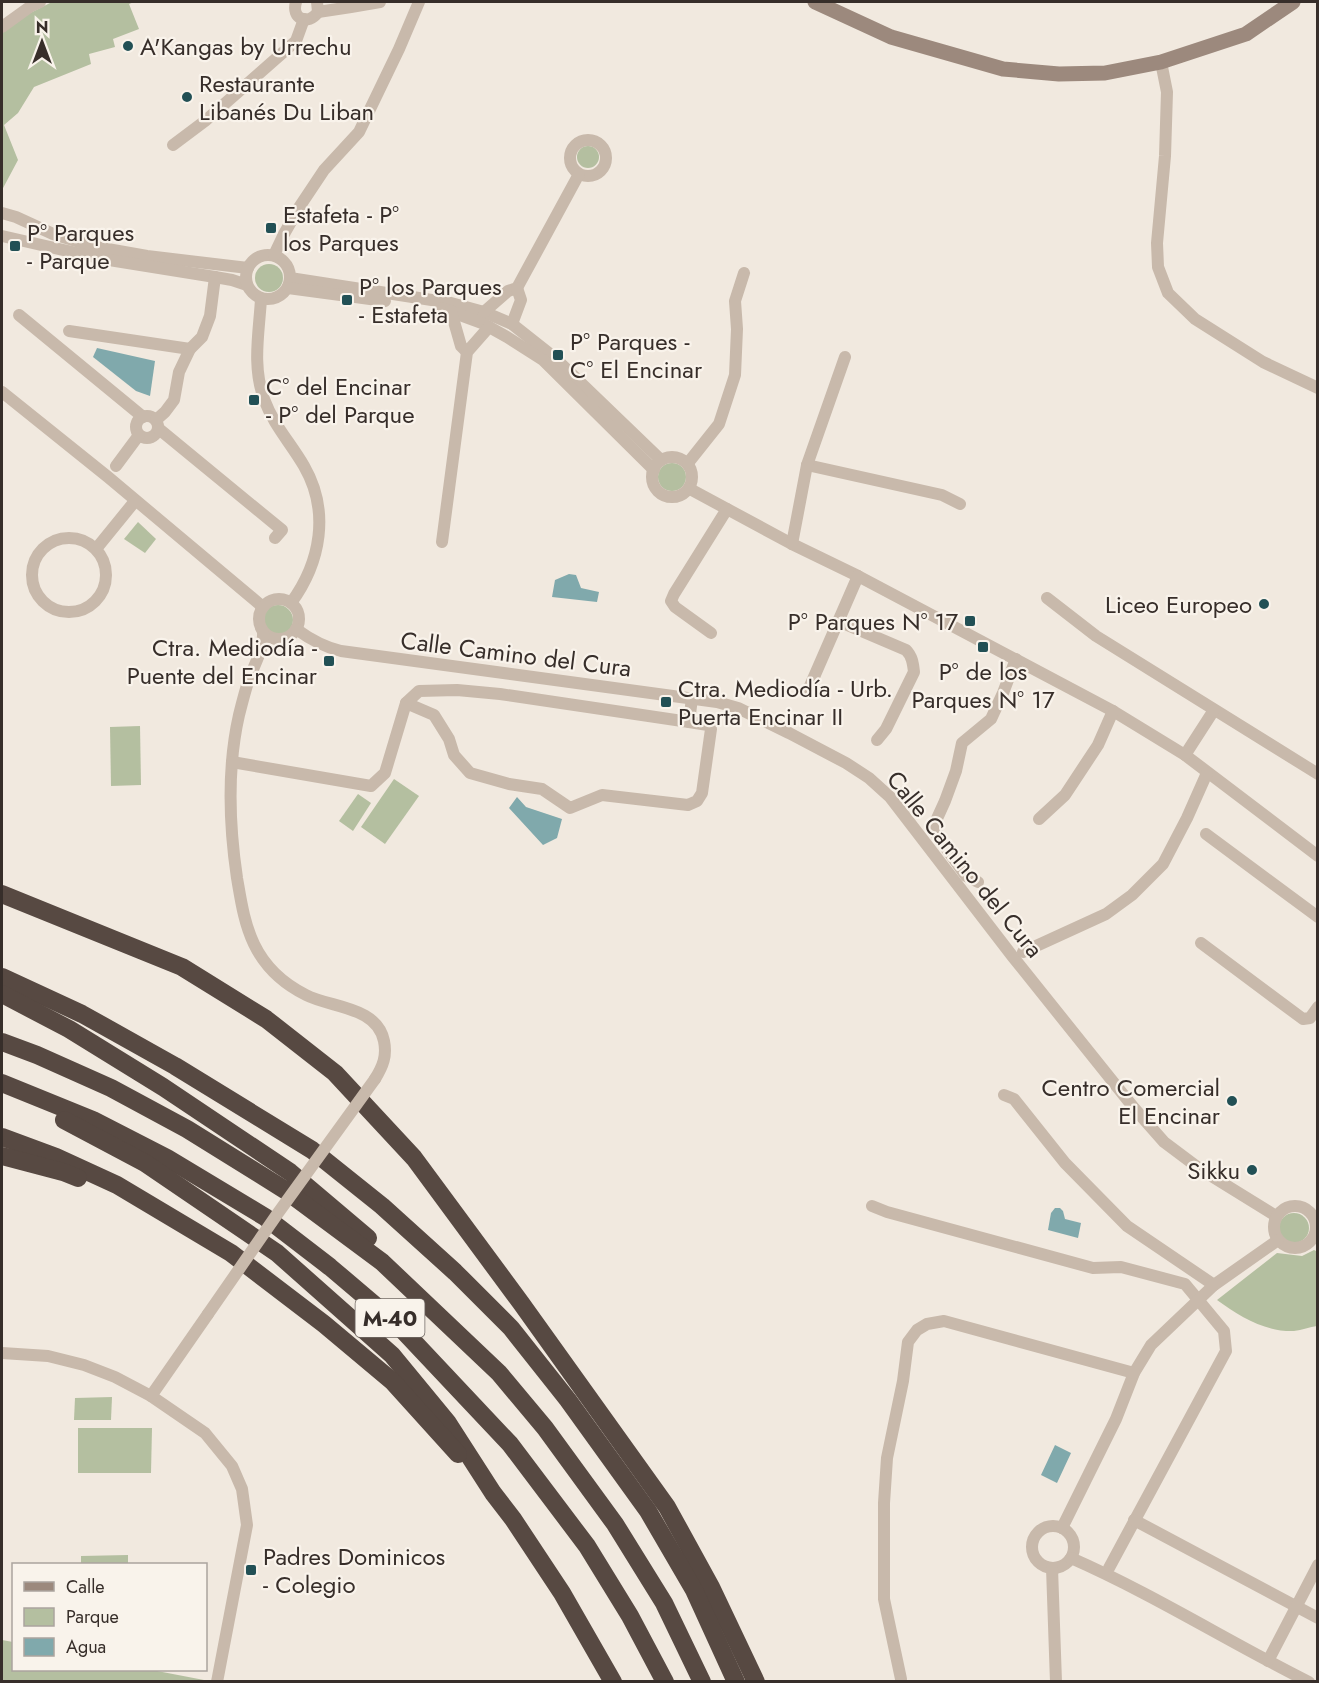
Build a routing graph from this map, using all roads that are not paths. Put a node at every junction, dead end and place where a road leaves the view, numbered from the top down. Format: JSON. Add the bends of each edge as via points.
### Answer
{"nodes":[{"id":1,"x":40,"y":2,"type":"edge"},
{"id":2,"x":296,"y":2,"type":"edge"},
{"id":3,"x":380,"y":2,"type":"edge"},
{"id":4,"x":419,"y":2,"type":"edge"},
{"id":5,"x":815,"y":2,"type":"edge"},
{"id":6,"x":1293,"y":2,"type":"edge"},
{"id":7,"x":317,"y":7,"type":"edge"},
{"id":8,"x":304,"y":19,"type":"junction"},
{"id":9,"x":2,"y":27,"type":"edge"},
{"id":10,"x":1161,"y":62,"type":"junction"},
{"id":11,"x":173,"y":145,"type":"dead end"},
{"id":12,"x":579,"y":174,"type":"dead end"},
{"id":13,"x":2,"y":213,"type":"edge"},
{"id":14,"x":2,"y":236,"type":"edge"},
{"id":15,"x":274,"y":255,"type":"junction"},
{"id":16,"x":248,"y":268,"type":"junction"},
{"id":17,"x":744,"y":273,"type":"dead end"},
{"id":18,"x":215,"y":277,"type":"junction"},
{"id":19,"x":289,"y":283,"type":"junction"},
{"id":20,"x":247,"y":285,"type":"junction"},
{"id":21,"x":517,"y":288,"type":"junction"},
{"id":22,"x":261,"y":299,"type":"junction"},
{"id":23,"x":451,"y":311,"type":"junction"},
{"id":24,"x":484,"y":312,"type":"junction"},
{"id":25,"x":19,"y":315,"type":"dead end"},
{"id":26,"x":512,"y":324,"type":"junction"},
{"id":27,"x":489,"y":327,"type":"junction"},
{"id":28,"x":69,"y":331,"type":"dead end"},
{"id":29,"x":190,"y":349,"type":"junction"},
{"id":30,"x":466,"y":352,"type":"junction"},
{"id":31,"x":845,"y":357,"type":"dead end"},
{"id":32,"x":1317,"y":388,"type":"edge"},
{"id":33,"x":2,"y":392,"type":"edge"},
{"id":34,"x":143,"y":417,"type":"junction"},
{"id":35,"x":157,"y":424,"type":"junction"},
{"id":36,"x":139,"y":435,"type":"junction"},
{"id":37,"x":688,"y":464,"type":"junction"},
{"id":38,"x":658,"y":465,"type":"junction"},
{"id":39,"x":807,"y":465,"type":"junction"},
{"id":40,"x":116,"y":466,"type":"dead end"},
{"id":41,"x":690,"y":489,"type":"junction"},
{"id":42,"x":135,"y":501,"type":"junction"},
{"id":43,"x":960,"y":504,"type":"dead end"},
{"id":44,"x":727,"y":510,"type":"junction"},
{"id":45,"x":275,"y":538,"type":"dead end"},
{"id":46,"x":442,"y":542,"type":"dead end"},
{"id":47,"x":792,"y":544,"type":"junction"},
{"id":48,"x":96,"y":549,"type":"junction"},
{"id":49,"x":858,"y":576,"type":"junction"},
{"id":50,"x":1047,"y":598,"type":"dead end"},
{"id":51,"x":291,"y":603,"type":"junction"},
{"id":52,"x":263,"y":607,"type":"junction"},
{"id":53,"x":838,"y":621,"type":"junction"},
{"id":54,"x":297,"y":629,"type":"junction"},
{"id":55,"x":263,"y":632,"type":"junction"},
{"id":56,"x":711,"y":633,"type":"dead end"},
{"id":57,"x":275,"y":639,"type":"junction"},
{"id":58,"x":261,"y":651,"type":"junction"},
{"id":59,"x":1016,"y":659,"type":"junction"},
{"id":60,"x":807,"y":693,"type":"dead end"},
{"id":61,"x":692,"y":698,"type":"junction"},
{"id":62,"x":406,"y":703,"type":"junction"},
{"id":63,"x":1214,"y":710,"type":"junction"},
{"id":64,"x":1113,"y":711,"type":"junction"},
{"id":65,"x":689,"y":722,"type":"junction"},
{"id":66,"x":877,"y":740,"type":"dead end"},
{"id":67,"x":1185,"y":755,"type":"junction"},
{"id":68,"x":232,"y":762,"type":"junction"},
{"id":69,"x":1207,"y":773,"type":"junction"},
{"id":70,"x":1317,"y":774,"type":"edge"},
{"id":71,"x":1039,"y":819,"type":"dead end"},
{"id":72,"x":1206,"y":834,"type":"dead end"},
{"id":73,"x":1317,"y":856,"type":"edge"},
{"id":74,"x":978,"y":882,"type":"dead end"},
{"id":75,"x":2,"y":894,"type":"edge"},
{"id":76,"x":1317,"y":918,"type":"edge"},
{"id":77,"x":1201,"y":943,"type":"dead end"},
{"id":78,"x":1023,"y":952,"type":"dead end"},
{"id":79,"x":2,"y":977,"type":"edge"},
{"id":80,"x":2,"y":994,"type":"edge"},
{"id":81,"x":1317,"y":1007,"type":"edge"},
{"id":82,"x":2,"y":1042,"type":"edge"},
{"id":83,"x":2,"y":1083,"type":"edge"},
{"id":84,"x":2,"y":1093,"type":"edge"},
{"id":85,"x":1004,"y":1095,"type":"dead end"},
{"id":86,"x":2,"y":1137,"type":"edge"},
{"id":87,"x":2,"y":1156,"type":"edge"},
{"id":88,"x":872,"y":1206,"type":"dead end"},
{"id":89,"x":1315,"y":1212,"type":"edge"},
{"id":90,"x":1276,"y":1216,"type":"junction"},
{"id":91,"x":175,"y":1218,"type":"junction"},
{"id":92,"x":1278,"y":1240,"type":"junction"},
{"id":93,"x":1315,"y":1241,"type":"edge"},
{"id":94,"x":382,"y":1262,"type":"junction"},
{"id":95,"x":1214,"y":1285,"type":"junction"},
{"id":96,"x":1199,"y":1300,"type":"junction"},
{"id":97,"x":2,"y":1353,"type":"edge"},
{"id":98,"x":1134,"y":1372,"type":"junction"},
{"id":99,"x":151,"y":1396,"type":"junction"},
{"id":100,"x":493,"y":1493,"type":"junction"},
{"id":101,"x":1134,"y":1520,"type":"junction"},
{"id":102,"x":1062,"y":1528,"type":"junction"},
{"id":103,"x":1071,"y":1558,"type":"junction"},
{"id":104,"x":1317,"y":1565,"type":"edge"},
{"id":105,"x":1052,"y":1568,"type":"junction"},
{"id":106,"x":1109,"y":1568,"type":"dead end"},
{"id":107,"x":1297,"y":1607,"type":"junction"},
{"id":108,"x":1317,"y":1618,"type":"edge"},
{"id":109,"x":1268,"y":1661,"type":"junction"},
{"id":110,"x":902,"y":1679,"type":"dead end"},
{"id":111,"x":217,"y":1682,"type":"edge"},
{"id":112,"x":613,"y":1682,"type":"edge"},
{"id":113,"x":665,"y":1682,"type":"edge"},
{"id":114,"x":702,"y":1682,"type":"edge"},
{"id":115,"x":736,"y":1682,"type":"edge"},
{"id":116,"x":756,"y":1682,"type":"edge"},
{"id":117,"x":1056,"y":1682,"type":"edge"},
{"id":118,"x":1310,"y":1682,"type":"edge"}],
"edges":[{"from":1,"to":9,"type":"street"},
{"from":2,"to":8,"type":"street","via":[[296,14]]},
{"from":3,"to":7,"type":"street"},
{"from":4,"to":15,"type":"street","via":[[359,132],[324,170]]},
{"from":5,"to":10,"type":"street","via":[[891,37],[1003,69],[1105,73]]},
{"from":6,"to":10,"type":"street","via":[[1246,34]]},
{"from":7,"to":8,"type":"street","via":[[311,19]]},
{"from":8,"to":11,"type":"street","via":[[296,42]]},
{"from":10,"to":32,"type":"street","via":[[1167,92],[1157,243],[1158,267],[1168,293],[1195,319],[1263,362]]},
{"from":12,"to":21,"type":"street"},
{"from":13,"to":16,"type":"street","via":[[96,247]]},
{"from":14,"to":18,"type":"street","via":[[103,259]]},
{"from":15,"to":16,"type":"street","via":[[254,259]]},
{"from":15,"to":19,"type":"street","via":[[290,269]]},
{"from":16,"to":20,"type":"street"},
{"from":17,"to":37,"type":"street","via":[[735,301],[735,375],[719,424]]},
{"from":18,"to":20,"type":"street"},
{"from":18,"to":29,"type":"street","via":[[210,316],[202,337]]},
{"from":19,"to":22,"type":"street","via":[[279,297]]},
{"from":19,"to":23,"type":"street"},
{"from":19,"to":24,"type":"street","via":[[451,303]]},
{"from":20,"to":22,"type":"street"},
{"from":21,"to":24,"type":"street"},
{"from":21,"to":26,"type":"street","via":[[520,300]]},
{"from":22,"to":51,"type":"street","via":[[257,369],[263,398],[275,424],[304,466],[320,513],[315,556]]},
{"from":23,"to":27,"type":"street"},
{"from":23,"to":30,"type":"street"},
{"from":24,"to":26,"type":"street"},
{"from":25,"to":34,"type":"street"},
{"from":26,"to":38,"type":"street","via":[[555,358]]},
{"from":27,"to":30,"type":"street"},
{"from":27,"to":38,"type":"street","via":[[543,360]]},
{"from":28,"to":29,"type":"street"},
{"from":29,"to":35,"type":"street","via":[[179,372],[174,400]]},
{"from":30,"to":46,"type":"street"},
{"from":31,"to":39,"type":"street"},
{"from":33,"to":42,"type":"street"},
{"from":34,"to":35,"type":"street"},
{"from":34,"to":36,"type":"street","via":[[136,427]]},
{"from":35,"to":36,"type":"street","via":[[157,433],[151,438]]},
{"from":35,"to":45,"type":"street","via":[[282,530]]},
{"from":36,"to":40,"type":"street"},
{"from":37,"to":38,"type":"street","via":[[672,456]]},
{"from":37,"to":41,"type":"street","via":[[693,476]]},
{"from":38,"to":41,"type":"street","via":[[652,474],[659,494],[670,498]]},
{"from":39,"to":43,"type":"street","via":[[942,495]]},
{"from":39,"to":47,"type":"street"},
{"from":41,"to":44,"type":"street"},
{"from":42,"to":48,"type":"street"},
{"from":42,"to":52,"type":"street"},
{"from":44,"to":47,"type":"street"},
{"from":44,"to":56,"type":"street","via":[[671,601]]},
{"from":47,"to":49,"type":"street"},
{"from":48,"to":48,"type":"street","via":[[74,538],[57,540],[41,550],[32,572],[38,595],[58,610],[70,612],[93,603],[106,582],[103,558]]},
{"from":49,"to":53,"type":"street"},
{"from":49,"to":59,"type":"street"},
{"from":50,"to":63,"type":"street","via":[[1096,636]]},
{"from":51,"to":52,"type":"street","via":[[276,599]]},
{"from":51,"to":54,"type":"street","via":[[299,615]]},
{"from":52,"to":55,"type":"street","via":[[259,615]]},
{"from":53,"to":60,"type":"street"},
{"from":53,"to":66,"type":"street","via":[[906,650],[913,662],[914,672]]},
{"from":54,"to":57,"type":"street","via":[[291,636]]},
{"from":54,"to":61,"type":"street","name":"Calle Camino del Cura","via":[[310,639],[341,651]]},
{"from":55,"to":57,"type":"street"},
{"from":55,"to":58,"type":"street"},
{"from":57,"to":58,"type":"street"},
{"from":58,"to":68,"type":"street","via":[[239,716]]},
{"from":59,"to":64,"type":"street"},
{"from":59,"to":74,"type":"street","via":[[991,719],[962,744],[956,771],[934,824],[937,835],[966,876]]},
{"from":61,"to":65,"type":"street"},
{"from":61,"to":90,"type":"street","name":"Calle Camino del Cura","via":[[738,708],[789,733],[869,778],[890,796],[1013,957],[1164,1142]]},
{"from":62,"to":65,"type":"street","via":[[419,691],[457,690]]},
{"from":62,"to":65,"type":"street","via":[[434,715],[454,755],[470,773],[542,789],[570,808],[602,795],[688,805],[697,801],[702,794],[711,729]]},
{"from":62,"to":68,"type":"street","via":[[385,772],[371,786]]},
{"from":63,"to":67,"type":"street"},
{"from":63,"to":70,"type":"street"},
{"from":64,"to":67,"type":"street"},
{"from":64,"to":71,"type":"street","via":[[1098,745],[1065,795]]},
{"from":67,"to":69,"type":"street"},
{"from":68,"to":99,"type":"street","bridge":true,"via":[[234,860],[247,927],[255,946],[277,976],[289,985],[308,996],[368,1016],[383,1036],[386,1058]]},
{"from":69,"to":73,"type":"street"},
{"from":69,"to":78,"type":"street","via":[[1163,864],[1132,895],[1106,914]]},
{"from":72,"to":76,"type":"street"},
{"from":75,"to":116,"type":"highway","via":[[182,967],[266,1019],[335,1073],[414,1158],[667,1507]]},
{"from":77,"to":81,"type":"street","via":[[1303,1019],[1310,1018]]},
{"from":79,"to":115,"type":"highway","via":[[82,1014],[165,1060],[312,1150],[455,1272],[510,1329],[561,1391],[648,1511],[694,1590]]},
{"from":80,"to":94,"type":"highway","via":[[154,1081],[290,1172],[376,1244]]},
{"from":82,"to":94,"type":"highway","number":"M-40","via":[[100,1083],[186,1129],[285,1190]]},
{"from":83,"to":113,"type":"highway","number":"M-40","via":[[93,1120],[168,1158],[265,1217],[396,1323],[510,1444],[587,1546]]},
{"from":84,"to":100,"type":"highway","via":[[72,1123],[146,1163],[277,1253],[392,1355],[448,1423]]},
{"from":85,"to":95,"type":"street","via":[[1014,1099],[1065,1163],[1126,1226]]},
{"from":86,"to":91,"type":"highway","via":[[106,1180]]},
{"from":87,"to":91,"type":"highway","via":[[63,1172]]},
{"from":88,"to":96,"type":"street","via":[[1093,1268],[1121,1268],[1185,1284]]},
{"from":89,"to":90,"type":"street","via":[[1289,1206]]},
{"from":89,"to":93,"type":"street"},
{"from":90,"to":92,"type":"street","via":[[1274,1233]]},
{"from":91,"to":100,"type":"highway","via":[[231,1253],[392,1381]]},
{"from":92,"to":93,"type":"street","via":[[1292,1248]]},
{"from":92,"to":95,"type":"street"},
{"from":94,"to":114,"type":"highway","number":"M-40","via":[[499,1373],[545,1428],[615,1524],[664,1603]]},
{"from":95,"to":96,"type":"street"},
{"from":96,"to":98,"type":"street","via":[[1151,1345]]},
{"from":96,"to":101,"type":"street","via":[[1224,1331],[1226,1351]]},
{"from":97,"to":99,"type":"street","via":[[48,1356],[84,1365]]},
{"from":98,"to":102,"type":"street","via":[[1116,1419]]},
{"from":98,"to":110,"type":"street","via":[[944,1321],[917,1330],[908,1342],[887,1458],[884,1503],[884,1599]]},
{"from":99,"to":111,"type":"street","via":[[205,1433],[232,1466],[242,1489],[247,1525]]},
{"from":100,"to":112,"type":"highway","via":[[562,1593]]},
{"from":101,"to":106,"type":"street"},
{"from":101,"to":107,"type":"street"},
{"from":102,"to":103,"type":"street","via":[[1073,1541]]},
{"from":102,"to":105,"type":"street","via":[[1044,1528],[1032,1543],[1036,1560]]},
{"from":103,"to":105,"type":"street","via":[[1063,1566]]},
{"from":103,"to":109,"type":"street"},
{"from":104,"to":107,"type":"street"},
{"from":105,"to":117,"type":"street"},
{"from":107,"to":108,"type":"street"},
{"from":107,"to":109,"type":"street"},
{"from":109,"to":118,"type":"street"}]}
